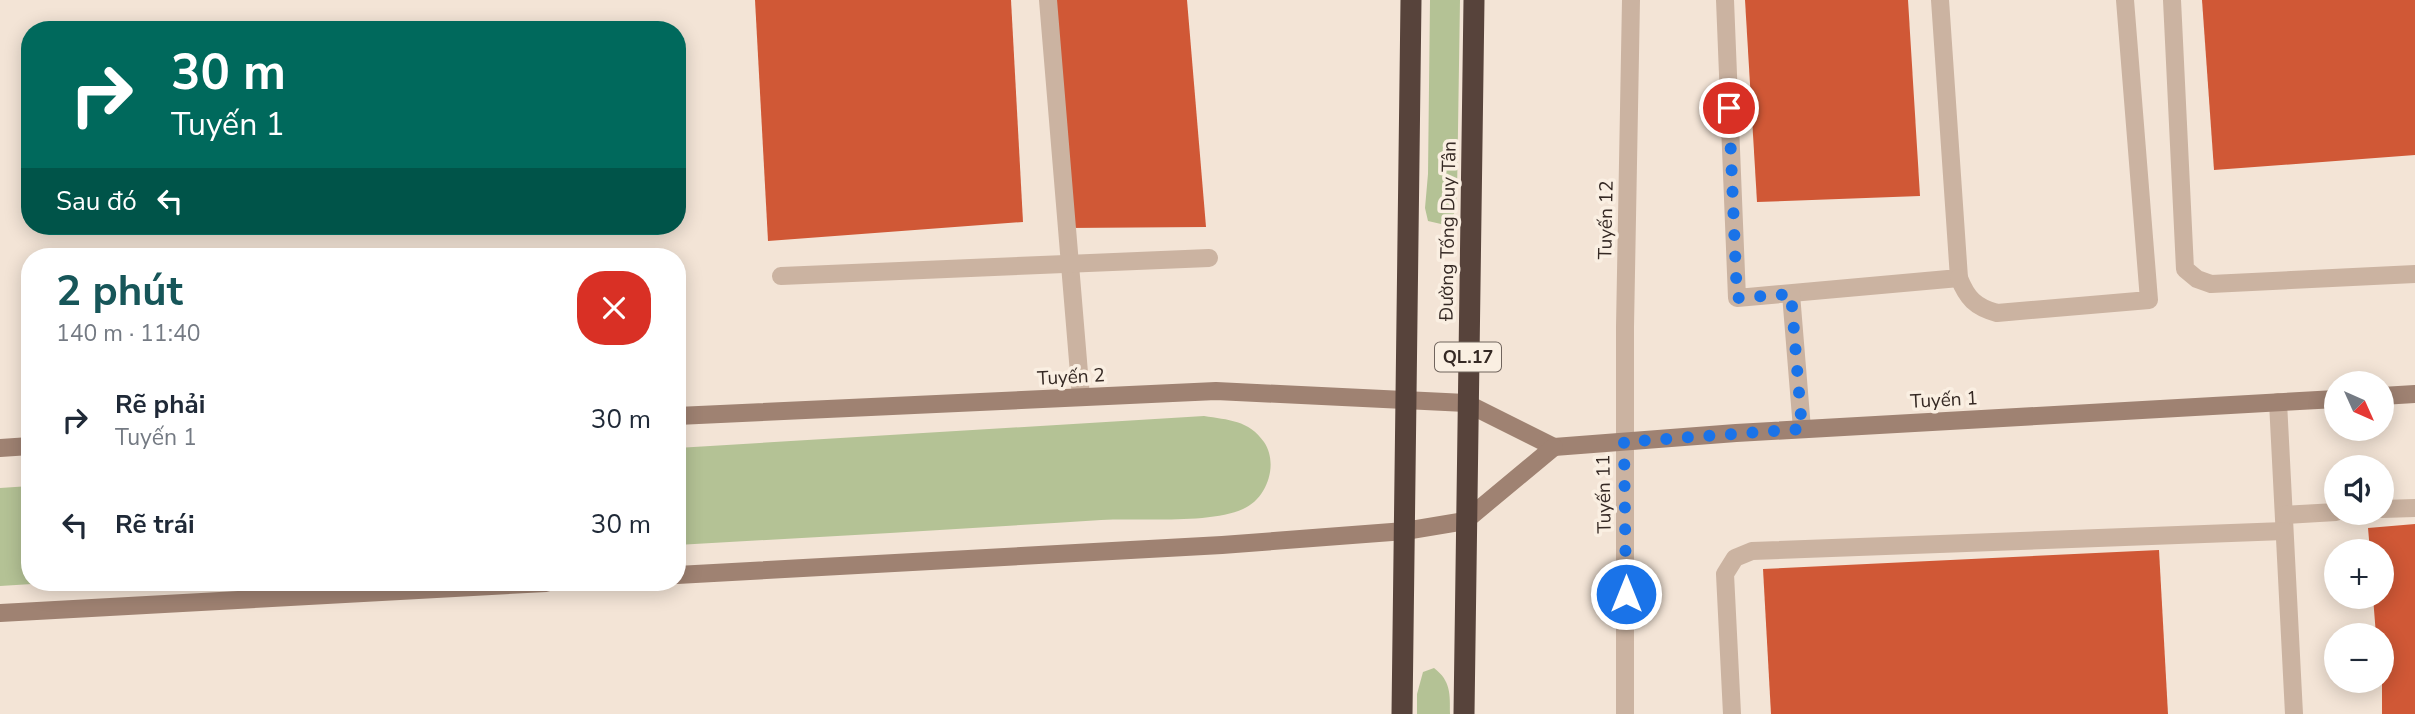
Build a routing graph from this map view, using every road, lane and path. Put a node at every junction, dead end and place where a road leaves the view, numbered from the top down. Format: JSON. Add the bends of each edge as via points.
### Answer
{"nodes":[{"id":1,"x":1048,"y":0,"type":"edge"},
{"id":2,"x":1411,"y":0,"type":"edge"},
{"id":3,"x":1474,"y":0,"type":"edge"},
{"id":4,"x":1631,"y":0,"type":"edge"},
{"id":5,"x":1725,"y":0,"type":"edge"},
{"id":6,"x":1940,"y":0,"type":"edge"},
{"id":7,"x":2125,"y":0,"type":"edge"},
{"id":8,"x":2172,"y":0,"type":"edge"},
{"id":9,"x":1209,"y":258,"type":"dead end"},
{"id":10,"x":1070,"y":264,"type":"junction"},
{"id":11,"x":2415,"y":274,"type":"edge"},
{"id":12,"x":780,"y":276,"type":"dead end"},
{"id":13,"x":1958,"y":278,"type":"junction"},
{"id":14,"x":1791,"y":294,"type":"junction"},
{"id":15,"x":2415,"y":394,"type":"edge"},
{"id":16,"x":2394,"y":395,"type":"edge"},
{"id":17,"x":1081,"y":397,"type":"junction"},
{"id":18,"x":1408,"y":398,"type":"junction"},
{"id":19,"x":2324,"y":400,"type":"edge"},
{"id":20,"x":2278,"y":402,"type":"junction"},
{"id":21,"x":1466,"y":403,"type":"junction"},
{"id":22,"x":686,"y":416,"type":"edge"},
{"id":23,"x":1802,"y":429,"type":"junction"},
{"id":24,"x":1624,"y":442,"type":"junction"},
{"id":25,"x":21,"y":447,"type":"edge"},
{"id":26,"x":1554,"y":447,"type":"junction"},
{"id":27,"x":0,"y":448,"type":"edge"},
{"id":28,"x":2415,"y":508,"type":"edge"},
{"id":29,"x":2394,"y":509,"type":"edge"},
{"id":30,"x":2324,"y":515,"type":"edge"},
{"id":31,"x":1465,"y":521,"type":"junction"},
{"id":32,"x":2284,"y":523,"type":"junction"},
{"id":33,"x":1405,"y":531,"type":"junction"},
{"id":34,"x":686,"y":575,"type":"edge"},
{"id":35,"x":400,"y":591,"type":"edge"},
{"id":36,"x":0,"y":613,"type":"edge"},
{"id":37,"x":1402,"y":714,"type":"edge"},
{"id":38,"x":1464,"y":714,"type":"edge"},
{"id":39,"x":1625,"y":714,"type":"edge"},
{"id":40,"x":1732,"y":714,"type":"edge"},
{"id":41,"x":2294,"y":714,"type":"edge"}],
"edges":[{"from":1,"to":10,"type":"street"},
{"from":2,"to":18,"type":"highway","name":"Đường Tống Duy Tân","number":"QL.17"},
{"from":3,"to":21,"type":"highway","name":"Đường Tống Duy Tân","number":"QL.17"},
{"from":4,"to":24,"type":"street","name":"Tuyến 12"},
{"from":5,"to":14,"type":"street","via":[[1737,298]]},
{"from":6,"to":13,"type":"street"},
{"from":7,"to":13,"type":"street","via":[[2149,300],[1997,313],[1979,308]]},
{"from":8,"to":11,"type":"street","via":[[2185,268],[2211,284]]},
{"from":9,"to":10,"type":"street"},
{"from":10,"to":12,"type":"street"},
{"from":10,"to":17,"type":"street"},
{"from":13,"to":14,"type":"street"},
{"from":14,"to":23,"type":"street"},
{"from":15,"to":16,"type":"main road"},
{"from":17,"to":18,"type":"main road","name":"Tuyến 2","via":[[1216,391]]},
{"from":17,"to":22,"type":"main road","name":"Tuyến 2"},
{"from":18,"to":21,"type":"main road","name":"Tuyến 2"},
{"from":18,"to":33,"type":"highway","name":"Đường Tống Duy Tân","number":"QL.17"},
{"from":19,"to":20,"type":"main road","name":"Tuyến 1"},
{"from":20,"to":23,"type":"main road","name":"Tuyến 1"},
{"from":20,"to":32,"type":"street"},
{"from":21,"to":26,"type":"main road"},
{"from":21,"to":31,"type":"highway","name":"Đường Tống Duy Tân","number":"QL.17"},
{"from":23,"to":24,"type":"main road","name":"Tuyến 1"},
{"from":24,"to":26,"type":"main road","name":"Tuyến 1"},
{"from":24,"to":39,"type":"street","name":"Tuyến 11"},
{"from":25,"to":27,"type":"main road"},
{"from":26,"to":31,"type":"main road"},
{"from":28,"to":29,"type":"street"},
{"from":30,"to":32,"type":"street"},
{"from":31,"to":33,"type":"main road"},
{"from":31,"to":38,"type":"highway","name":"Đường Tống Duy Tân","number":"QL.17"},
{"from":32,"to":40,"type":"street","via":[[1752,551],[1735,558],[1725,574]]},
{"from":32,"to":41,"type":"street"},
{"from":33,"to":34,"type":"main road"},
{"from":33,"to":37,"type":"highway","name":"Đường Tống Duy Tân","number":"QL.17"},
{"from":35,"to":36,"type":"main road"}]}
